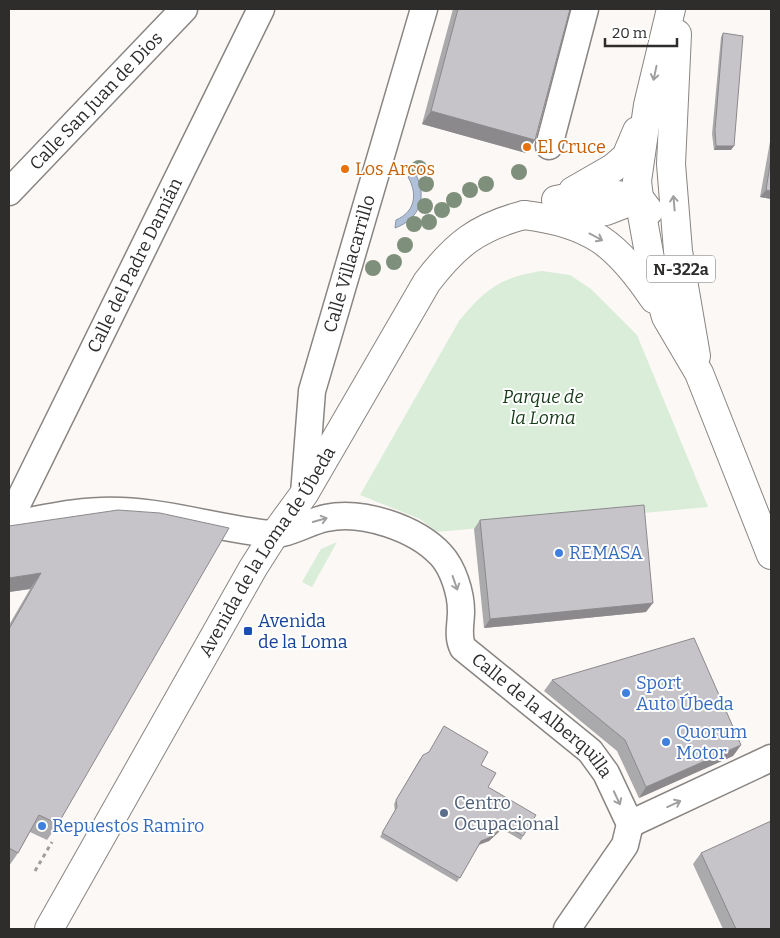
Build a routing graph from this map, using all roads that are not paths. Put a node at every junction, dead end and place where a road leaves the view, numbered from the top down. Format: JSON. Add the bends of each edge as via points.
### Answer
{"nodes":[{"id":1,"x":184,"y":9,"type":"edge"},
{"id":2,"x":261,"y":9,"type":"edge"},
{"id":3,"x":424,"y":9,"type":"edge"},
{"id":4,"x":585,"y":9,"type":"edge"},
{"id":5,"x":671,"y":9,"type":"edge"},
{"id":6,"x":678,"y":9,"type":"edge"},
{"id":7,"x":648,"y":105,"type":"junction"},
{"id":8,"x":549,"y":146,"type":"dead end"},
{"id":9,"x":671,"y":164,"type":"junction"},
{"id":10,"x":9,"y":192,"type":"edge"},
{"id":11,"x":639,"y":198,"type":"junction"},
{"id":12,"x":554,"y":209,"type":"junction"},
{"id":13,"x":666,"y":317,"type":"junction"},
{"id":14,"x":691,"y":327,"type":"junction"},
{"id":15,"x":699,"y":373,"type":"junction"},
{"id":16,"x":304,"y":494,"type":"junction"},
{"id":17,"x":9,"y":521,"type":"edge"},
{"id":18,"x":9,"y":525,"type":"edge"},
{"id":19,"x":274,"y":535,"type":"junction"},
{"id":20,"x":771,"y":555,"type":"edge"},
{"id":21,"x":771,"y":758,"type":"edge"},
{"id":22,"x":630,"y":824,"type":"junction"},
{"id":23,"x":49,"y":929,"type":"edge"},
{"id":24,"x":567,"y":929,"type":"edge"}],
"edges":[{"from":1,"to":10,"type":"street","name":"Calle San Juan de Dios"},
{"from":2,"to":17,"type":"street","name":"Calle del Padre Damián"},
{"from":3,"to":16,"type":"street","name":"Calle Villacarrillo","via":[[312,391]]},
{"from":4,"to":8,"type":"street"},
{"from":5,"to":7,"type":"main road","number":"N-322a","one_way":true},
{"from":6,"to":9,"type":"main road","number":"N-322a"},
{"from":7,"to":11,"type":"main road","number":"N-322a","via":[[637,180]]},
{"from":7,"to":12,"type":"main road","via":[[626,157]]},
{"from":9,"to":11,"type":"main road","via":[[655,185]]},
{"from":14,"to":9,"type":"main road","number":"N-322a","one_way":true,"via":[[678,250]]},
{"from":11,"to":12,"type":"main road","via":[[606,211]]},
{"from":11,"to":13,"type":"main road","number":"N-322a","via":[[651,264]]},
{"from":11,"to":14,"type":"main road","via":[[664,243]]},
{"from":12,"to":13,"type":"main road","one_way":true,"via":[[622,256]]},
{"from":12,"to":16,"type":"main road","name":"Avenida de la Loma de Úbeda","via":[[499,222],[481,230],[444,261],[427,282]]},
{"from":13,"to":15,"type":"main road","number":"N-322a"},
{"from":14,"to":15,"type":"main road","number":"N-322a"},
{"from":15,"to":20,"type":"main road","number":"N-322a"},
{"from":16,"to":19,"type":"main road","name":"Avenida de la Loma de Úbeda"},
{"from":18,"to":19,"type":"street","via":[[75,513],[123,511]]},
{"from":19,"to":22,"type":"street","name":"Calle de la Alberquilla","one_way":true,"via":[[326,518],[345,516],[399,528],[420,537],[443,557],[458,590],[461,609],[459,639],[463,648],[590,751],[606,773]]},
{"from":19,"to":23,"type":"main road","name":"Avenida de la Loma de Úbeda"},
{"from":22,"to":21,"type":"street","one_way":true},
{"from":22,"to":24,"type":"street","via":[[625,845]]}]}
